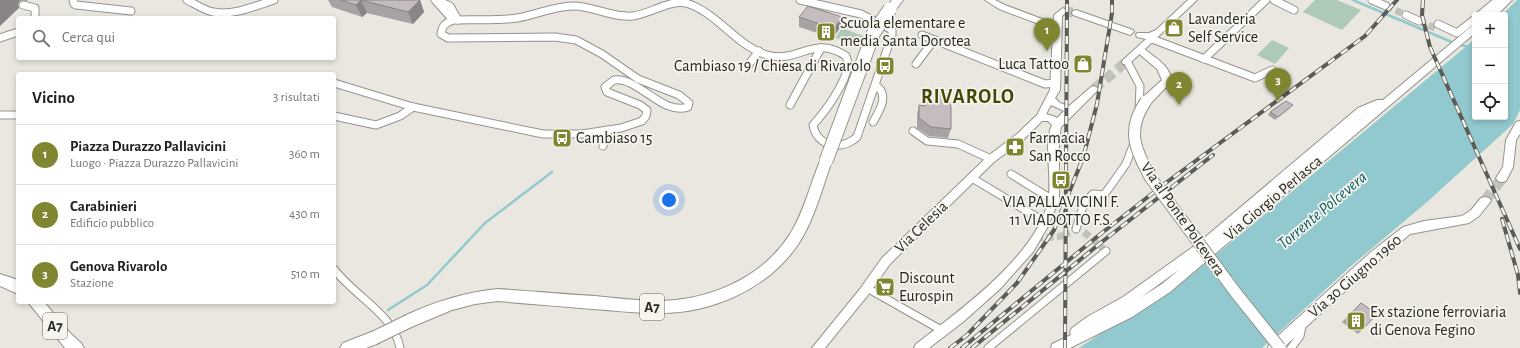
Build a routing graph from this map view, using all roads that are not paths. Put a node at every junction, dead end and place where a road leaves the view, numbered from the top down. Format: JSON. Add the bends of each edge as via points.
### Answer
{"nodes":[{"id":1,"x":73,"y":0,"type":"edge"},
{"id":2,"x":187,"y":0,"type":"edge"},
{"id":3,"x":274,"y":0,"type":"edge"},
{"id":4,"x":436,"y":0,"type":"edge"},
{"id":5,"x":800,"y":0,"type":"edge"},
{"id":6,"x":989,"y":0,"type":"edge"},
{"id":7,"x":1193,"y":0,"type":"edge"},
{"id":8,"x":1266,"y":0,"type":"edge"},
{"id":9,"x":1274,"y":0,"type":"edge"},
{"id":10,"x":1372,"y":0,"type":"edge"},
{"id":11,"x":1498,"y":0,"type":"edge"},
{"id":12,"x":1507,"y":0,"type":"edge"},
{"id":13,"x":894,"y":4,"type":"edge"},
{"id":14,"x":23,"y":5,"type":"dead end"},
{"id":15,"x":1386,"y":6,"type":"tunnel mouth"},
{"id":16,"x":1294,"y":10,"type":"dead end"},
{"id":17,"x":131,"y":11,"type":"dead end"},
{"id":18,"x":1063,"y":11,"type":"dead end"},
{"id":19,"x":1076,"y":12,"type":"tunnel mouth"},
{"id":20,"x":1484,"y":12,"type":"edge"},
{"id":21,"x":1494,"y":12,"type":"edge"},
{"id":22,"x":35,"y":16,"type":"edge"},
{"id":23,"x":1408,"y":16,"type":"tunnel mouth"},
{"id":24,"x":1420,"y":19,"type":"tunnel mouth"},
{"id":25,"x":456,"y":20,"type":"junction"},
{"id":26,"x":1472,"y":21,"type":"edge"},
{"id":27,"x":1438,"y":26,"type":"tunnel mouth"},
{"id":28,"x":1058,"y":28,"type":"junction"},
{"id":29,"x":1472,"y":31,"type":"edge"},
{"id":30,"x":1130,"y":32,"type":"dead end"},
{"id":31,"x":1158,"y":32,"type":"junction"},
{"id":32,"x":16,"y":33,"type":"edge"},
{"id":33,"x":922,"y":35,"type":"dead end"},
{"id":34,"x":0,"y":38,"type":"edge"},
{"id":35,"x":1152,"y":39,"type":"junction"},
{"id":36,"x":934,"y":40,"type":"junction"},
{"id":37,"x":821,"y":48,"type":"junction"},
{"id":38,"x":1141,"y":48,"type":"junction"},
{"id":39,"x":759,"y":51,"type":"junction"},
{"id":40,"x":1204,"y":59,"type":"junction"},
{"id":41,"x":1126,"y":61,"type":"joint"},
{"id":42,"x":916,"y":64,"type":"dead end"},
{"id":43,"x":746,"y":68,"type":"dead end"},
{"id":44,"x":1272,"y":70,"type":"dead end"},
{"id":45,"x":336,"y":83,"type":"edge"},
{"id":46,"x":1055,"y":83,"type":"junction"},
{"id":47,"x":875,"y":85,"type":"junction"},
{"id":48,"x":1094,"y":89,"type":"tunnel mouth"},
{"id":49,"x":1392,"y":98,"type":"junction"},
{"id":50,"x":1051,"y":99,"type":"junction"},
{"id":51,"x":790,"y":105,"type":"dead end"},
{"id":52,"x":413,"y":107,"type":"junction"},
{"id":53,"x":1071,"y":110,"type":"junction"},
{"id":54,"x":0,"y":115,"type":"edge"},
{"id":55,"x":16,"y":115,"type":"edge"},
{"id":56,"x":336,"y":116,"type":"edge"},
{"id":57,"x":1039,"y":118,"type":"junction"},
{"id":58,"x":873,"y":122,"type":"dead end"},
{"id":59,"x":1520,"y":125,"type":"edge"},
{"id":60,"x":1057,"y":126,"type":"junction"},
{"id":61,"x":608,"y":130,"type":"junction"},
{"id":62,"x":913,"y":131,"type":"dead end"},
{"id":63,"x":603,"y":146,"type":"dead end"},
{"id":64,"x":991,"y":159,"type":"junction"},
{"id":65,"x":1011,"y":174,"type":"dead end"},
{"id":66,"x":972,"y":178,"type":"junction"},
{"id":67,"x":1502,"y":178,"type":"tunnel mouth"},
{"id":68,"x":1054,"y":200,"type":"junction"},
{"id":69,"x":1485,"y":201,"type":"tunnel mouth"},
{"id":70,"x":1045,"y":222,"type":"junction"},
{"id":71,"x":1077,"y":232,"type":"dead end"},
{"id":72,"x":1202,"y":247,"type":"junction"},
{"id":73,"x":1106,"y":251,"type":"dead end"},
{"id":74,"x":336,"y":271,"type":"edge"},
{"id":75,"x":0,"y":280,"type":"edge"},
{"id":76,"x":16,"y":287,"type":"edge"},
{"id":77,"x":867,"y":288,"type":"junction"},
{"id":78,"x":37,"y":304,"type":"edge"},
{"id":79,"x":1303,"y":322,"type":"junction"},
{"id":80,"x":943,"y":331,"type":"junction"},
{"id":81,"x":1058,"y":347,"type":"edge"},
{"id":82,"x":76,"y":348,"type":"edge"},
{"id":83,"x":348,"y":348,"type":"edge"},
{"id":84,"x":400,"y":348,"type":"edge"},
{"id":85,"x":818,"y":348,"type":"edge"},
{"id":86,"x":920,"y":348,"type":"edge"},
{"id":87,"x":988,"y":348,"type":"edge"},
{"id":88,"x":1274,"y":348,"type":"edge"},
{"id":89,"x":1280,"y":348,"type":"edge"},
{"id":90,"x":1291,"y":348,"type":"edge"}],
"edges":[{"from":1,"to":17,"type":"street","via":[[76,5]]},
{"from":2,"to":3,"type":"street","via":[[208,10],[221,12],[236,11]]},
{"from":4,"to":25,"type":"street"},
{"from":5,"to":47,"type":"street","via":[[855,12],[892,30]]},
{"from":6,"to":28,"type":"street"},
{"from":7,"to":31,"type":"main road"},
{"from":8,"to":40,"type":"street"},
{"from":9,"to":16,"type":"street"},
{"from":10,"to":15,"type":"street"},
{"from":11,"to":20,"type":"street"},
{"from":12,"to":21,"type":"main road"},
{"from":13,"to":83,"type":"highway","number":"A7","bridge":true,"via":[[874,32],[802,224],[775,263],[758,278],[720,297],[675,307],[506,295],[484,296],[452,303]]},
{"from":14,"to":22,"type":"street","via":[[35,8]]},
{"from":18,"to":28,"type":"main road","name":"Via Celesia","via":[[1058,15]]},
{"from":19,"to":30,"type":"main road"},
{"from":23,"to":24,"type":"street"},
{"from":25,"to":39,"type":"street","via":[[518,18],[568,6],[632,16],[683,2]]},
{"from":25,"to":61,"type":"street","via":[[442,26],[440,32],[445,37],[555,37],[583,42],[638,79],[679,95],[689,103],[685,109],[675,109],[626,81],[612,80],[606,85],[607,92],[640,105],[647,112],[645,119],[639,123]]},
{"from":26,"to":27,"type":"street","via":[[1459,32]]},
{"from":28,"to":46,"type":"main road","name":"Via Celesia"},
{"from":29,"to":49,"type":"main road","name":"Via Giorgio Perlasca"},
{"from":31,"to":35,"type":"main road"},
{"from":31,"to":38,"type":"main road","via":[[1150,36],[1140,35],[1144,40]]},
{"from":32,"to":34,"type":"street"},
{"from":33,"to":36,"type":"street"},
{"from":35,"to":38,"type":"main road"},
{"from":35,"to":40,"type":"street"},
{"from":36,"to":42,"type":"street"},
{"from":36,"to":46,"type":"street","via":[[1045,84]]},
{"from":37,"to":39,"type":"street","via":[[782,57]]},
{"from":37,"to":47,"type":"street","via":[[838,50],[846,56],[848,65],[836,95],[813,125],[818,139],[832,145],[854,142]]},
{"from":37,"to":51,"type":"street"},
{"from":38,"to":41,"type":"main road"},
{"from":38,"to":72,"type":"main road","name":"Via al Ponte Polcevera","bridge":true,"via":[[1164,69],[1167,80],[1140,109],[1133,127],[1138,152],[1150,177]]},
{"from":39,"to":43,"type":"street"},
{"from":40,"to":44,"type":"street","via":[[1255,78]]},
{"from":41,"to":71,"type":"street","via":[[1140,86],[1131,156],[1104,196],[1093,194],[1085,201]]},
{"from":45,"to":52,"type":"street"},
{"from":46,"to":50,"type":"main road","name":"Via Celesia"},
{"from":47,"to":58,"type":"street","via":[[883,92],[883,99]]},
{"from":48,"to":53,"type":"main road"},
{"from":49,"to":72,"type":"main road","via":[[1362,111]]},
{"from":49,"to":81,"type":"main road","name":"Via Giorgio Perlasca","via":[[1166,288],[1128,312]]},
{"from":50,"to":53,"type":"main road","via":[[1057,105]]},
{"from":50,"to":57,"type":"main road","name":"Via Celesia"},
{"from":52,"to":56,"type":"street","via":[[400,116],[380,124]]},
{"from":52,"to":61,"type":"street","via":[[543,134],[564,136]]},
{"from":53,"to":60,"type":"main road"},
{"from":54,"to":55,"type":"street"},
{"from":57,"to":60,"type":"main road","via":[[1050,118]]},
{"from":57,"to":64,"type":"main road","name":"Via Celesia","via":[[1020,137]]},
{"from":59,"to":67,"type":"main road","via":[[1511,140],[1508,167]]},
{"from":60,"to":68,"type":"main road"},
{"from":61,"to":63,"type":"street"},
{"from":62,"to":64,"type":"street","via":[[926,142],[953,143]]},
{"from":64,"to":66,"type":"main road","name":"Via Celesia"},
{"from":65,"to":68,"type":"street"},
{"from":66,"to":70,"type":"street"},
{"from":66,"to":77,"type":"main road","name":"Via Celesia","via":[[886,261]]},
{"from":68,"to":70,"type":"main road"},
{"from":69,"to":79,"type":"main road","name":"Via 30 Giugno 1960","via":[[1465,220],[1407,230]]},
{"from":70,"to":80,"type":"main road","via":[[1017,265]]},
{"from":72,"to":81,"type":"main road"},
{"from":72,"to":89,"type":"main road","name":"Via al Ponte Polcevera","bridge":true},
{"from":73,"to":87,"type":"street"},
{"from":74,"to":84,"type":"street","via":[[393,326],[399,338]]},
{"from":75,"to":76,"type":"highway"},
{"from":77,"to":80,"type":"street"},
{"from":77,"to":85,"type":"main road","name":"Via Celesia"},
{"from":78,"to":82,"type":"highway","number":"A7"},
{"from":79,"to":88,"type":"main road","name":"Via 30 Giugno 1960"},
{"from":79,"to":90,"type":"street","via":[[1300,339]]},
{"from":80,"to":86,"type":"main road"}]}
